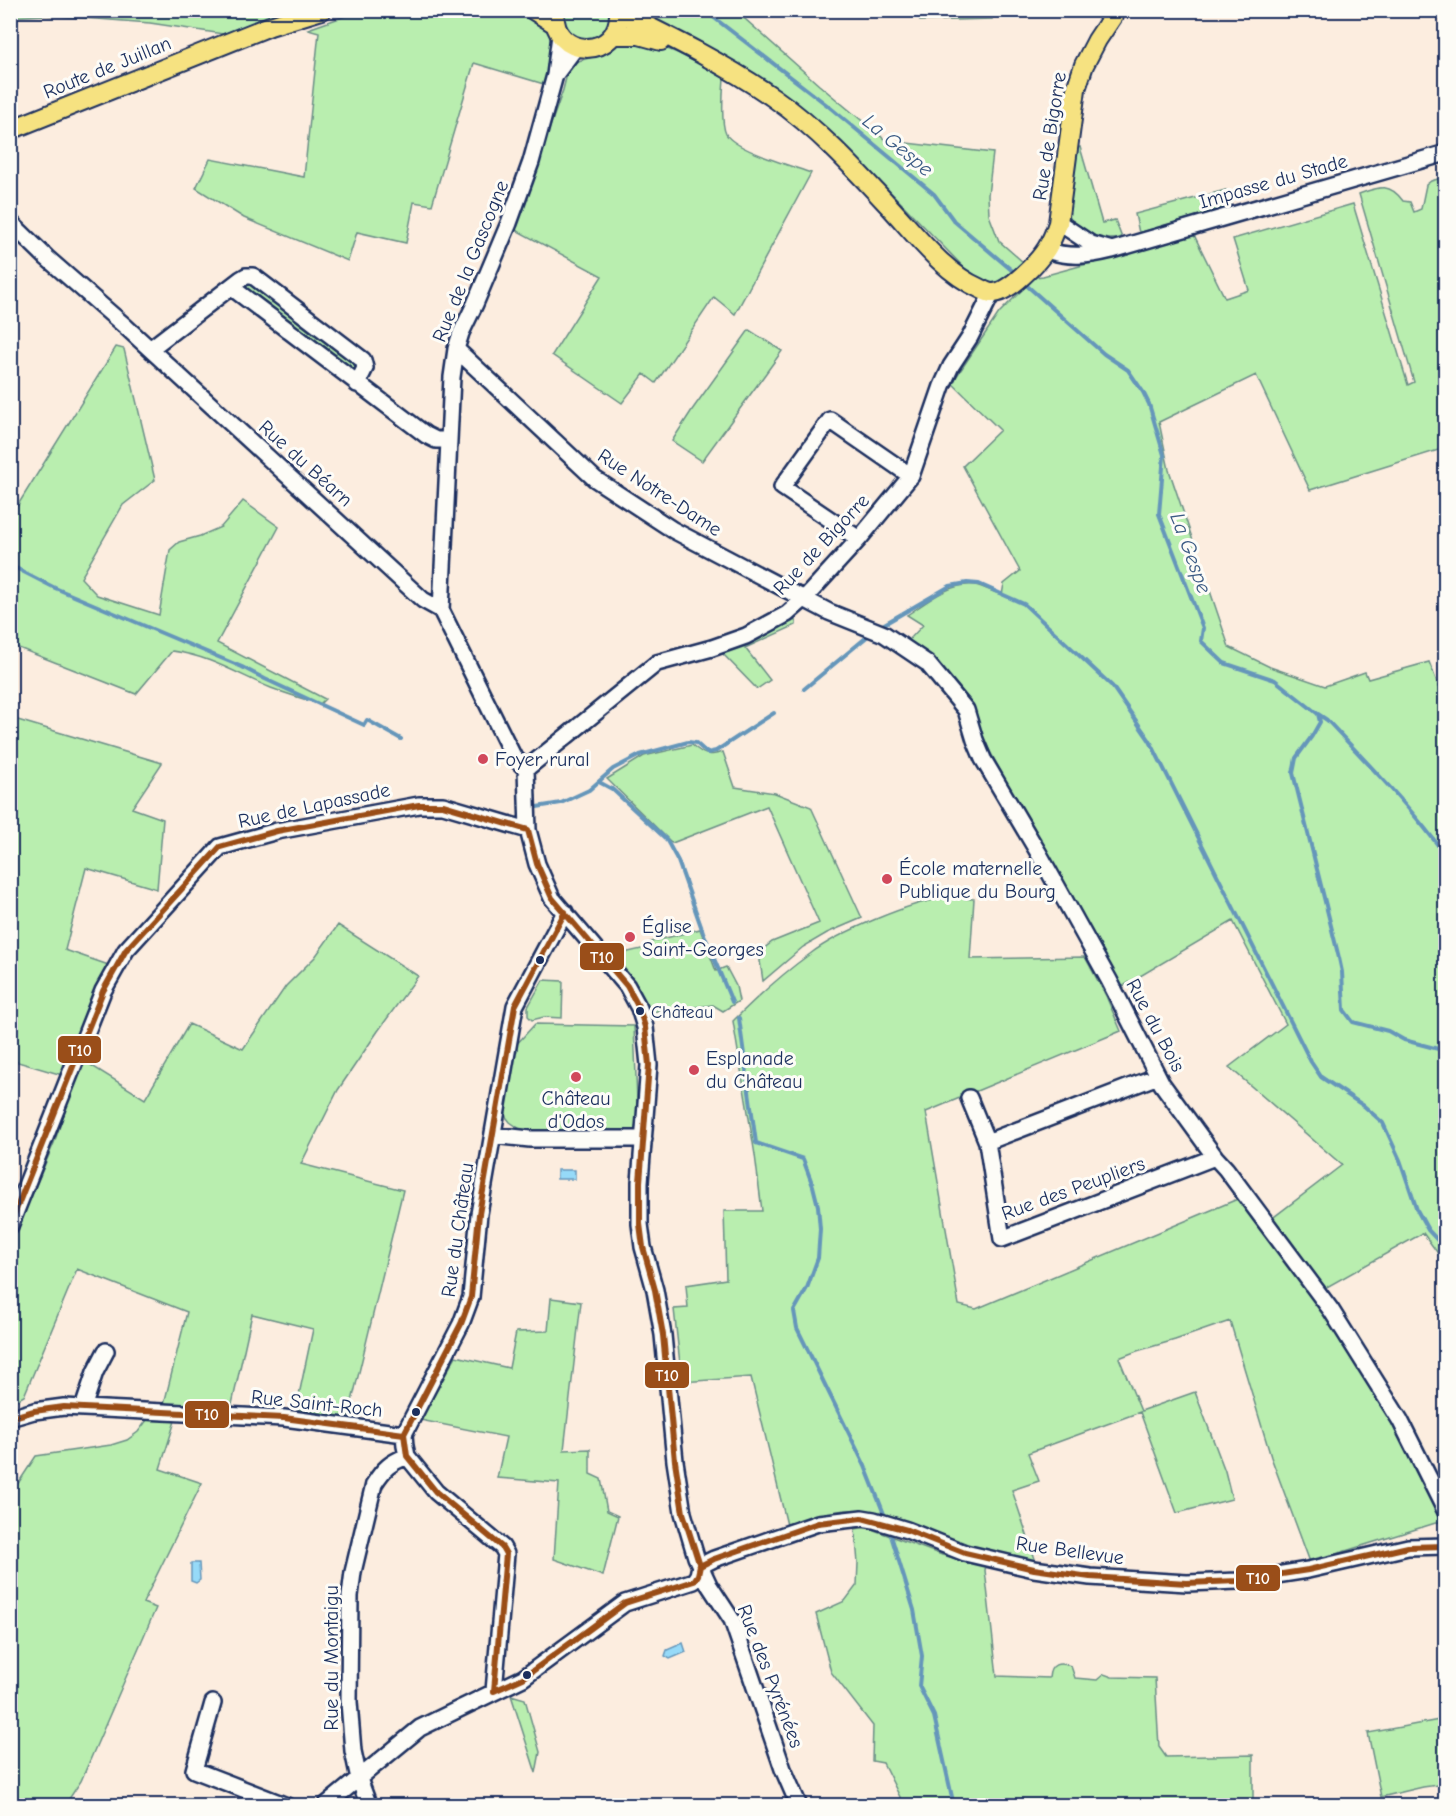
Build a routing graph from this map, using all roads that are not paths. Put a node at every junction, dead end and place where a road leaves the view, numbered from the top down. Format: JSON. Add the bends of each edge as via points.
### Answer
{"nodes":[{"id":1,"x":322,"y":10,"type":"edge"},
{"id":2,"x":533,"y":10,"type":"edge"},
{"id":3,"x":1117,"y":10,"type":"edge"},
{"id":4,"x":619,"y":11,"type":"edge"},
{"id":5,"x":556,"y":23,"type":"edge"},
{"id":6,"x":614,"y":35,"type":"junction"},
{"id":7,"x":576,"y":47,"type":"junction"},
{"id":8,"x":697,"y":51,"type":"junction"},
{"id":9,"x":555,"y":75,"type":"junction"},
{"id":10,"x":10,"y":130,"type":"edge"},
{"id":11,"x":1446,"y":153,"type":"edge"},
{"id":12,"x":10,"y":222,"type":"edge"},
{"id":13,"x":1058,"y":223,"type":"junction"},
{"id":14,"x":1112,"y":249,"type":"junction"},
{"id":15,"x":1046,"y":250,"type":"junction"},
{"id":16,"x":231,"y":287,"type":"junction"},
{"id":17,"x":992,"y":293,"type":"junction"},
{"id":18,"x":150,"y":349,"type":"junction"},
{"id":19,"x":456,"y":349,"type":"junction"},
{"id":20,"x":357,"y":384,"type":"junction"},
{"id":21,"x":449,"y":440,"type":"junction"},
{"id":22,"x":911,"y":476,"type":"junction"},
{"id":23,"x":859,"y":539,"type":"junction"},
{"id":24,"x":804,"y":599,"type":"junction"},
{"id":25,"x":441,"y":610,"type":"junction"},
{"id":26,"x":526,"y":769,"type":"junction"},
{"id":27,"x":528,"y":830,"type":"junction"},
{"id":28,"x":565,"y":912,"type":"junction"},
{"id":29,"x":1158,"y":1076,"type":"junction"},
{"id":30,"x":969,"y":1098,"type":"dead end"},
{"id":31,"x":493,"y":1135,"type":"junction"},
{"id":32,"x":644,"y":1139,"type":"junction"},
{"id":33,"x":987,"y":1142,"type":"junction"},
{"id":34,"x":1215,"y":1157,"type":"junction"},
{"id":35,"x":10,"y":1226,"type":"edge"},
{"id":36,"x":106,"y":1351,"type":"dead end"},
{"id":37,"x":83,"y":1408,"type":"junction"},
{"id":38,"x":10,"y":1418,"type":"edge"},
{"id":39,"x":405,"y":1434,"type":"junction"},
{"id":40,"x":407,"y":1456,"type":"junction"},
{"id":41,"x":1446,"y":1512,"type":"edge"},
{"id":42,"x":1446,"y":1546,"type":"edge"},
{"id":43,"x":700,"y":1566,"type":"junction"},
{"id":44,"x":494,"y":1691,"type":"junction"},
{"id":45,"x":213,"y":1703,"type":"dead end"},
{"id":46,"x":359,"y":1779,"type":"junction"},
{"id":47,"x":287,"y":1806,"type":"edge"},
{"id":48,"x":325,"y":1806,"type":"edge"},
{"id":49,"x":369,"y":1806,"type":"edge"},
{"id":50,"x":799,"y":1806,"type":"edge"}],
"edges":[{"from":1,"to":10,"type":"main road","name":"Route de Juillan","via":[[270,26]]},
{"from":2,"to":5,"type":"main road"},
{"from":3,"to":13,"type":"main road","name":"Rue de Bigorre","via":[[1084,65],[1076,89]]},
{"from":4,"to":6,"type":"main road"},
{"from":4,"to":8,"type":"main road"},
{"from":5,"to":7,"type":"main road","via":[[566,42]]},
{"from":5,"to":9,"type":"street","name":"Rue de la Gascogne"},
{"from":6,"to":7,"type":"main road","via":[[598,47]]},
{"from":6,"to":8,"type":"main road","via":[[639,35]]},
{"from":7,"to":9,"type":"street","name":"Rue de la Gascogne"},
{"from":8,"to":17,"type":"main road","via":[[775,99],[812,128],[946,266]]},
{"from":9,"to":19,"type":"street","name":"Rue de la Gascogne","via":[[509,223]]},
{"from":11,"to":14,"type":"street","name":"Impasse du Stade"},
{"from":12,"to":18,"type":"street","name":"Rue du Béarn"},
{"from":13,"to":14,"type":"street","via":[[1091,244]]},
{"from":13,"to":15,"type":"main road","name":"Rue de Bigorre"},
{"from":14,"to":15,"type":"street","name":"Impasse du Stade","via":[[1090,256]]},
{"from":15,"to":17,"type":"main road","name":"Rue de Bigorre","via":[[1010,286]]},
{"from":16,"to":18,"type":"street"},
{"from":16,"to":20,"type":"street"},
{"from":16,"to":20,"type":"street","via":[[246,276],[253,276],[363,360],[365,368]]},
{"from":17,"to":22,"type":"street","name":"Rue de Bigorre","via":[[942,386]]},
{"from":18,"to":25,"type":"street","name":"Rue du Béarn","via":[[423,600]]},
{"from":19,"to":21,"type":"street","name":"Rue de la Gascogne"},
{"from":19,"to":24,"type":"street","name":"Rue Notre-Dame","via":[[595,479],[673,530]]},
{"from":20,"to":21,"type":"street","via":[[426,435]]},
{"from":21,"to":25,"type":"street","name":"Rue de la Gascogne"},
{"from":22,"to":23,"type":"street","name":"Rue de Bigorre"},
{"from":22,"to":23,"type":"street","via":[[830,420],[782,487]]},
{"from":23,"to":24,"type":"street","name":"Rue de Bigorre"},
{"from":24,"to":26,"type":"street","name":"Rue de Bigorre","via":[[787,614],[746,636],[657,663]]},
{"from":24,"to":29,"type":"street","name":"Rue du Bois","via":[[901,645],[927,663],[966,710],[983,759],[1103,970]]},
{"from":25,"to":26,"type":"street","via":[[513,756]]},
{"from":26,"to":27,"type":"street","name":"Rue des Pyrénées"},
{"from":27,"to":28,"type":"street","name":"Rue des Pyrénées","via":[[552,898]]},
{"from":27,"to":35,"type":"street","name":"Rue de Lapassade","via":[[443,805],[419,805],[277,831],[220,847],[126,950],[103,991]]},
{"from":28,"to":31,"type":"street","name":"Rue du Château","via":[[515,1006]]},
{"from":28,"to":32,"type":"street","name":"Rue des Pyrénées","via":[[627,987],[639,1008],[649,1065]]},
{"from":29,"to":33,"type":"street"},
{"from":29,"to":34,"type":"street","name":"Rue du Bois"},
{"from":30,"to":33,"type":"street","name":"Rue des Peupliers"},
{"from":31,"to":32,"type":"street","via":[[530,1139]]},
{"from":31,"to":39,"type":"street","name":"Rue du Château","via":[[478,1214],[471,1297]]},
{"from":32,"to":43,"type":"street","name":"Rue des Pyrénées","via":[[640,1182],[643,1247],[663,1335],[683,1513]]},
{"from":33,"to":34,"type":"street","name":"Rue des Peupliers","via":[[1002,1239]]},
{"from":34,"to":41,"type":"street","name":"Rue du Bois","via":[[1331,1310],[1400,1420]]},
{"from":36,"to":37,"type":"street"},
{"from":37,"to":38,"type":"street","name":"Rue Saint-Roch","via":[[34,1411]]},
{"from":37,"to":39,"type":"street","name":"Rue Saint-Roch","via":[[284,1418]]},
{"from":39,"to":40,"type":"street"},
{"from":40,"to":44,"type":"street","via":[[436,1492],[506,1554]]},
{"from":40,"to":46,"type":"street","name":"Rue du Montaigu","via":[[392,1462],[374,1484],[352,1580],[350,1702]]},
{"from":42,"to":43,"type":"street","name":"Rue Bellevue","via":[[1408,1547],[1238,1581],[1187,1583],[1034,1569],[964,1553],[907,1530],[862,1518],[818,1523]]},
{"from":43,"to":44,"type":"street","via":[[694,1581],[625,1603],[523,1678]]},
{"from":43,"to":50,"type":"street","name":"Rue des Pyrénées","via":[[732,1620]]},
{"from":44,"to":46,"type":"street","via":[[420,1728]]},
{"from":45,"to":47,"type":"street","via":[[194,1770]]},
{"from":46,"to":48,"type":"street"},
{"from":46,"to":49,"type":"street","name":"Rue du Montaigu"}]}
